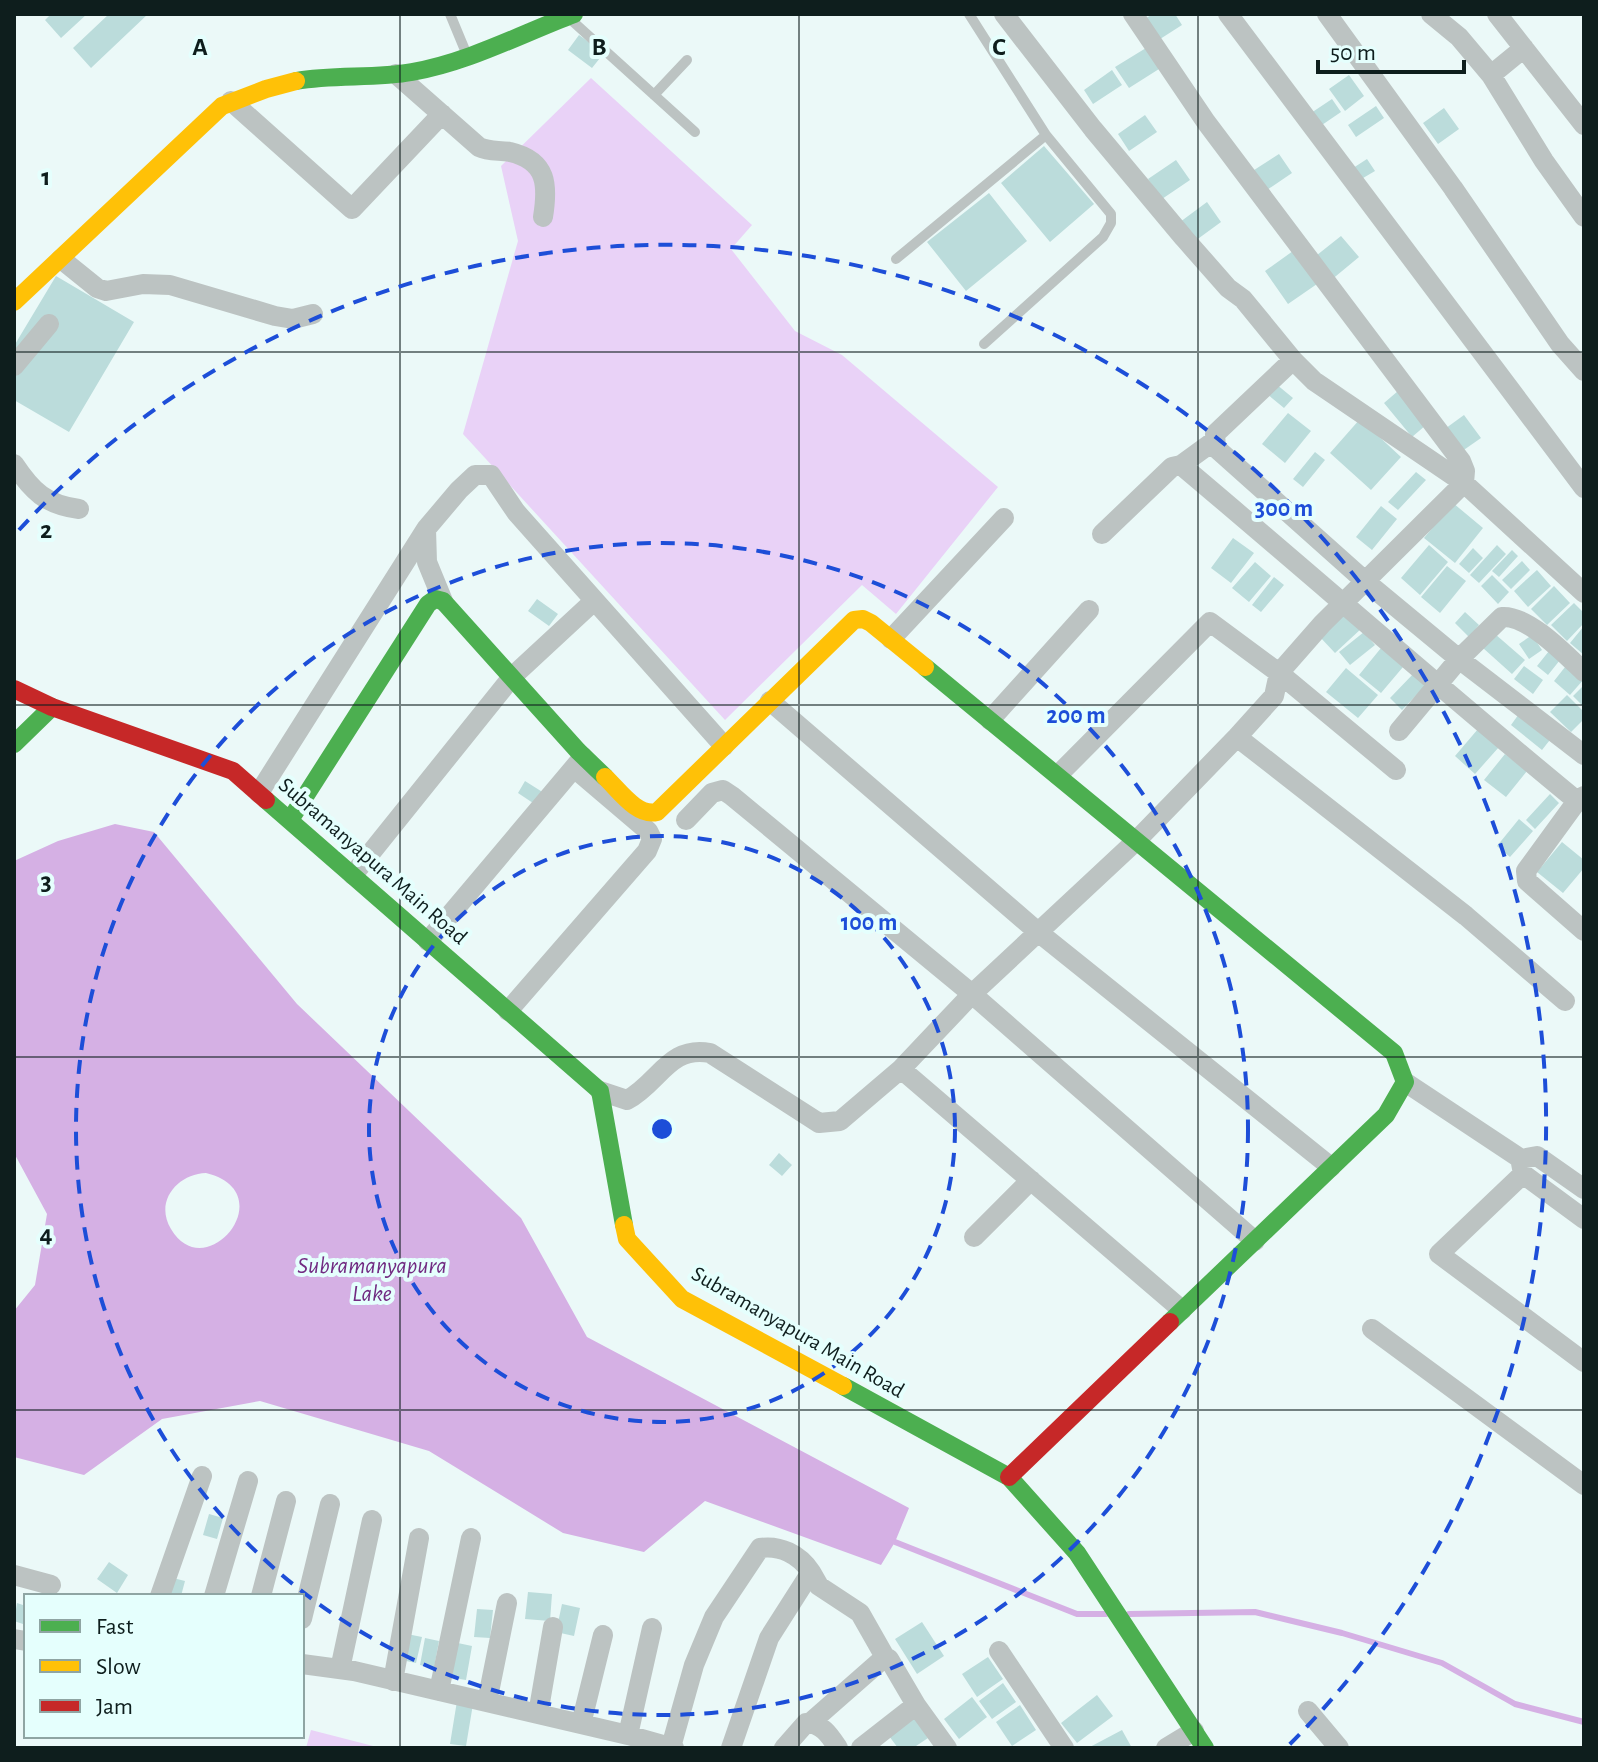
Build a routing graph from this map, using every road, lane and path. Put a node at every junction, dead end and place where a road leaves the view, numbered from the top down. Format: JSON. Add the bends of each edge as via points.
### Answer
{"nodes":[{"id":1,"x":450,"y":14,"type":"edge"},
{"id":2,"x":969,"y":14,"type":"edge"},
{"id":3,"x":1004,"y":14,"type":"edge"},
{"id":4,"x":1133,"y":14,"type":"edge"},
{"id":5,"x":1228,"y":14,"type":"edge"},
{"id":6,"x":1327,"y":14,"type":"edge"},
{"id":7,"x":1431,"y":14,"type":"edge"},
{"id":8,"x":1497,"y":14,"type":"edge"},
{"id":9,"x":570,"y":15,"type":"edge"},
{"id":10,"x":1524,"y":48,"type":"junction"},
{"id":11,"x":468,"y":57,"type":"junction"},
{"id":12,"x":687,"y":60,"type":"dead end"},
{"id":13,"x":396,"y":74,"type":"junction"},
{"id":14,"x":1491,"y":75,"type":"junction"},
{"id":15,"x":654,"y":95,"type":"junction"},
{"id":16,"x":231,"y":101,"type":"junction"},
{"id":17,"x":442,"y":114,"type":"junction"},
{"id":18,"x":1584,"y":125,"type":"edge"},
{"id":19,"x":695,"y":132,"type":"dead end"},
{"id":20,"x":1046,"y":135,"type":"junction"},
{"id":21,"x":543,"y":217,"type":"dead end"},
{"id":22,"x":1584,"y":217,"type":"edge"},
{"id":23,"x":61,"y":259,"type":"junction"},
{"id":24,"x":896,"y":259,"type":"dead end"},
{"id":25,"x":14,"y":302,"type":"edge"},
{"id":26,"x":313,"y":314,"type":"dead end"},
{"id":27,"x":49,"y":324,"type":"dead end"},
{"id":28,"x":984,"y":344,"type":"dead end"},
{"id":29,"x":1293,"y":360,"type":"junction"},
{"id":30,"x":14,"y":366,"type":"edge"},
{"id":31,"x":1584,"y":371,"type":"edge"},
{"id":32,"x":1214,"y":441,"type":"junction"},
{"id":33,"x":14,"y":464,"type":"edge"},
{"id":34,"x":1181,"y":465,"type":"junction"},
{"id":35,"x":1464,"y":483,"type":"junction"},
{"id":36,"x":1584,"y":488,"type":"edge"},
{"id":37,"x":79,"y":509,"type":"dead end"},
{"id":38,"x":1004,"y":518,"type":"dead end"},
{"id":39,"x":426,"y":529,"type":"junction"},
{"id":40,"x":1102,"y":534,"type":"dead end"},
{"id":41,"x":1366,"y":582,"type":"junction"},
{"id":42,"x":1584,"y":593,"type":"edge"},
{"id":43,"x":443,"y":601,"type":"junction"},
{"id":44,"x":594,"y":601,"type":"junction"},
{"id":45,"x":1345,"y":603,"type":"junction"},
{"id":46,"x":1089,"y":610,"type":"dead end"},
{"id":47,"x":891,"y":639,"type":"junction"},
{"id":48,"x":1459,"y":659,"type":"junction"},
{"id":49,"x":1584,"y":672,"type":"edge"},
{"id":50,"x":1279,"y":673,"type":"junction"},
{"id":51,"x":512,"y":677,"type":"junction"},
{"id":52,"x":1438,"y":687,"type":"junction"},
{"id":53,"x":14,"y":689,"type":"edge"},
{"id":54,"x":770,"y":701,"type":"junction"},
{"id":55,"x":52,"y":707,"type":"junction"},
{"id":56,"x":990,"y":720,"type":"junction"},
{"id":57,"x":1399,"y":731,"type":"dead end"},
{"id":58,"x":1237,"y":737,"type":"junction"},
{"id":59,"x":14,"y":744,"type":"edge"},
{"id":60,"x":724,"y":746,"type":"junction"},
{"id":61,"x":1584,"y":755,"type":"edge"},
{"id":62,"x":579,"y":762,"type":"junction"},
{"id":63,"x":1396,"y":770,"type":"dead end"},
{"id":64,"x":1058,"y":775,"type":"junction"},
{"id":65,"x":259,"y":793,"type":"junction"},
{"id":66,"x":1580,"y":798,"type":"edge"},
{"id":67,"x":290,"y":820,"type":"junction"},
{"id":68,"x":686,"y":820,"type":"dead end"},
{"id":69,"x":1137,"y":840,"type":"junction"},
{"id":70,"x":353,"y":875,"type":"junction"},
{"id":71,"x":1584,"y":931,"type":"edge"},
{"id":72,"x":1038,"y":932,"type":"junction"},
{"id":73,"x":428,"y":941,"type":"junction"},
{"id":74,"x":972,"y":994,"type":"junction"},
{"id":75,"x":1565,"y":1001,"type":"dead end"},
{"id":76,"x":508,"y":1011,"type":"junction"},
{"id":77,"x":901,"y":1069,"type":"junction"},
{"id":78,"x":1405,"y":1082,"type":"junction"},
{"id":79,"x":600,"y":1091,"type":"junction"},
{"id":80,"x":1522,"y":1166,"type":"junction"},
{"id":81,"x":1331,"y":1167,"type":"junction"},
{"id":82,"x":1031,"y":1180,"type":"junction"},
{"id":83,"x":1584,"y":1189,"type":"edge"},
{"id":84,"x":1584,"y":1219,"type":"edge"},
{"id":85,"x":974,"y":1237,"type":"dead end"},
{"id":86,"x":1255,"y":1241,"type":"junction"},
{"id":87,"x":1182,"y":1310,"type":"junction"},
{"id":88,"x":1372,"y":1329,"type":"dead end"},
{"id":89,"x":1584,"y":1362,"type":"edge"},
{"id":90,"x":202,"y":1476,"type":"dead end"},
{"id":91,"x":1009,"y":1477,"type":"junction"},
{"id":92,"x":248,"y":1481,"type":"dead end"},
{"id":93,"x":1584,"y":1485,"type":"edge"},
{"id":94,"x":286,"y":1501,"type":"dead end"},
{"id":95,"x":330,"y":1504,"type":"dead end"},
{"id":96,"x":372,"y":1520,"type":"dead end"},
{"id":97,"x":419,"y":1538,"type":"dead end"},
{"id":98,"x":471,"y":1538,"type":"dead end"},
{"id":99,"x":811,"y":1572,"type":"junction"},
{"id":100,"x":14,"y":1575,"type":"edge"},
{"id":101,"x":51,"y":1585,"type":"dead end"},
{"id":102,"x":161,"y":1594,"type":"edge"},
{"id":103,"x":215,"y":1594,"type":"edge"},
{"id":104,"x":262,"y":1594,"type":"edge"},
{"id":105,"x":507,"y":1603,"type":"dead end"},
{"id":106,"x":304,"y":1611,"type":"edge"},
{"id":107,"x":553,"y":1627,"type":"dead end"},
{"id":108,"x":652,"y":1628,"type":"dead end"},
{"id":109,"x":603,"y":1635,"type":"dead end"},
{"id":110,"x":999,"y":1651,"type":"dead end"},
{"id":111,"x":885,"y":1657,"type":"junction"},
{"id":112,"x":304,"y":1664,"type":"edge"},
{"id":113,"x":340,"y":1669,"type":"junction"},
{"id":114,"x":393,"y":1681,"type":"junction"},
{"id":115,"x":439,"y":1691,"type":"junction"},
{"id":116,"x":487,"y":1702,"type":"junction"},
{"id":117,"x":916,"y":1705,"type":"junction"},
{"id":118,"x":1308,"y":1711,"type":"dead end"},
{"id":119,"x":538,"y":1714,"type":"junction"},
{"id":120,"x":811,"y":1722,"type":"junction"},
{"id":121,"x":581,"y":1724,"type":"junction"},
{"id":122,"x":628,"y":1735,"type":"junction"},
{"id":123,"x":1199,"y":1739,"type":"edge"},
{"id":124,"x":672,"y":1748,"type":"edge"},
{"id":125,"x":731,"y":1748,"type":"edge"},
{"id":126,"x":784,"y":1748,"type":"edge"},
{"id":127,"x":838,"y":1748,"type":"edge"},
{"id":128,"x":861,"y":1748,"type":"edge"},
{"id":129,"x":947,"y":1748,"type":"edge"},
{"id":130,"x":1064,"y":1748,"type":"edge"},
{"id":131,"x":1166,"y":1748,"type":"edge"},
{"id":132,"x":1339,"y":1748,"type":"edge"}],
"edges":[{"from":1,"to":11,"type":"lane"},
{"from":2,"to":20,"type":"lane"},
{"from":3,"to":29,"type":"street","via":[[1144,190]]},
{"from":4,"to":35,"type":"street","via":[[1206,122],[1461,461]]},
{"from":5,"to":36,"type":"street"},
{"from":6,"to":31,"type":"street"},
{"from":7,"to":14,"type":"street"},
{"from":8,"to":10,"type":"street"},
{"from":9,"to":11,"type":"street"},
{"from":9,"to":15,"type":"lane"},
{"from":10,"to":14,"type":"street"},
{"from":10,"to":18,"type":"street"},
{"from":11,"to":13,"type":"street"},
{"from":12,"to":15,"type":"lane"},
{"from":13,"to":16,"type":"street","via":[[282,82]]},
{"from":13,"to":17,"type":"street"},
{"from":14,"to":22,"type":"street"},
{"from":15,"to":19,"type":"lane"},
{"from":16,"to":17,"type":"street","via":[[352,209]]},
{"from":16,"to":23,"type":"street"},
{"from":17,"to":21,"type":"street","via":[[479,147],[523,156],[539,168],[548,187]]},
{"from":20,"to":24,"type":"lane"},
{"from":20,"to":28,"type":"lane","via":[[1111,214],[1111,223],[1103,237]]},
{"from":23,"to":25,"type":"street"},
{"from":23,"to":26,"type":"street","via":[[106,291],[170,285],[275,316]]},
{"from":27,"to":30,"type":"street"},
{"from":29,"to":32,"type":"street","via":[[1215,434]]},
{"from":29,"to":35,"type":"street","via":[[1314,381]]},
{"from":32,"to":34,"type":"street"},
{"from":32,"to":41,"type":"street"},
{"from":33,"to":37,"type":"street","via":[[35,492],[57,507]]},
{"from":34,"to":40,"type":"street","via":[[1172,467]]},
{"from":34,"to":45,"type":"street"},
{"from":35,"to":41,"type":"street"},
{"from":35,"to":42,"type":"street"},
{"from":38,"to":47,"type":"street"},
{"from":39,"to":43,"type":"street","via":[[427,562]]},
{"from":39,"to":44,"type":"street","via":[[475,475],[491,475],[516,512]]},
{"from":39,"to":65,"type":"street"},
{"from":41,"to":45,"type":"street"},
{"from":41,"to":48,"type":"street"},
{"from":43,"to":51,"type":"street"},
{"from":43,"to":67,"type":"street","via":[[428,604]]},
{"from":44,"to":51,"type":"street"},
{"from":44,"to":60,"type":"street"},
{"from":45,"to":50,"type":"street"},
{"from":45,"to":52,"type":"street"},
{"from":46,"to":56,"type":"street"},
{"from":47,"to":54,"type":"street","via":[[871,623],[854,620]]},
{"from":47,"to":56,"type":"street"},
{"from":48,"to":49,"type":"street","via":[[1507,616],[1529,624]]},
{"from":48,"to":52,"type":"street"},
{"from":48,"to":61,"type":"street"},
{"from":50,"to":58,"type":"street","via":[[1274,696]]},
{"from":50,"to":63,"type":"street"},
{"from":50,"to":64,"type":"street","via":[[1210,622]]},
{"from":51,"to":62,"type":"street"},
{"from":51,"to":70,"type":"street"},
{"from":52,"to":57,"type":"street"},
{"from":52,"to":66,"type":"street"},
{"from":53,"to":55,"type":"street","name":"Subramanyapura Main Road"},
{"from":54,"to":60,"type":"street"},
{"from":54,"to":72,"type":"street"},
{"from":55,"to":59,"type":"street"},
{"from":55,"to":65,"type":"street","name":"Subramanyapura Main Road","via":[[233,771]]},
{"from":56,"to":64,"type":"street"},
{"from":58,"to":69,"type":"street"},
{"from":58,"to":75,"type":"street","via":[[1466,916]]},
{"from":60,"to":62,"type":"street","via":[[649,814]]},
{"from":62,"to":73,"type":"street"},
{"from":62,"to":76,"type":"street","via":[[652,839]]},
{"from":64,"to":69,"type":"street"},
{"from":65,"to":67,"type":"street","name":"Subramanyapura Main Road"},
{"from":66,"to":71,"type":"street","via":[[1526,871],[1527,881]]},
{"from":67,"to":70,"type":"street","name":"Subramanyapura Main Road"},
{"from":68,"to":74,"type":"street","via":[[712,793],[723,790]]},
{"from":69,"to":72,"type":"street"},
{"from":69,"to":78,"type":"street","via":[[1394,1053]]},
{"from":70,"to":73,"type":"street","name":"Subramanyapura Main Road"},
{"from":72,"to":74,"type":"street"},
{"from":72,"to":81,"type":"street"},
{"from":73,"to":76,"type":"street","name":"Subramanyapura Main Road"},
{"from":74,"to":77,"type":"street"},
{"from":74,"to":86,"type":"street"},
{"from":76,"to":79,"type":"street","name":"Subramanyapura Main Road"},
{"from":77,"to":79,"type":"street","via":[[840,1121],[819,1123],[710,1053],[695,1050],[677,1056],[627,1100]]},
{"from":77,"to":82,"type":"street"},
{"from":78,"to":80,"type":"street"},
{"from":78,"to":81,"type":"street","via":[[1386,1115]]},
{"from":79,"to":91,"type":"street","name":"Subramanyapura Main Road","via":[[627,1239],[682,1299]]},
{"from":80,"to":83,"type":"street","via":[[1537,1156]]},
{"from":80,"to":84,"type":"street"},
{"from":80,"to":89,"type":"street","via":[[1439,1254]]},
{"from":81,"to":86,"type":"street"},
{"from":82,"to":85,"type":"street"},
{"from":82,"to":87,"type":"street"},
{"from":86,"to":87,"type":"street"},
{"from":87,"to":91,"type":"street"},
{"from":88,"to":93,"type":"street"},
{"from":90,"to":102,"type":"street"},
{"from":91,"to":123,"type":"street","name":"Subramanyapura Main Road","via":[[1077,1553]]},
{"from":92,"to":103,"type":"street"},
{"from":94,"to":104,"type":"street"},
{"from":95,"to":106,"type":"street"},
{"from":96,"to":113,"type":"street"},
{"from":97,"to":114,"type":"street"},
{"from":98,"to":115,"type":"street"},
{"from":99,"to":111,"type":"street","via":[[819,1586],[860,1613]]},
{"from":99,"to":124,"type":"street","via":[[790,1552],[760,1548],[714,1617],[694,1665]]},
{"from":99,"to":125,"type":"street","via":[[769,1638]]},
{"from":100,"to":101,"type":"street"},
{"from":105,"to":116,"type":"street"},
{"from":107,"to":119,"type":"street"},
{"from":108,"to":122,"type":"street"},
{"from":109,"to":121,"type":"street"},
{"from":110,"to":130,"type":"street"},
{"from":111,"to":117,"type":"street"},
{"from":111,"to":120,"type":"street"},
{"from":112,"to":113,"type":"street"},
{"from":113,"to":114,"type":"street"},
{"from":114,"to":115,"type":"street"},
{"from":115,"to":116,"type":"street"},
{"from":116,"to":119,"type":"street"},
{"from":117,"to":128,"type":"street"},
{"from":117,"to":129,"type":"street"},
{"from":118,"to":132,"type":"street"},
{"from":119,"to":121,"type":"street"},
{"from":120,"to":126,"type":"street"},
{"from":120,"to":127,"type":"street"},
{"from":121,"to":122,"type":"street"},
{"from":122,"to":124,"type":"street"},
{"from":123,"to":131,"type":"street"}]}
